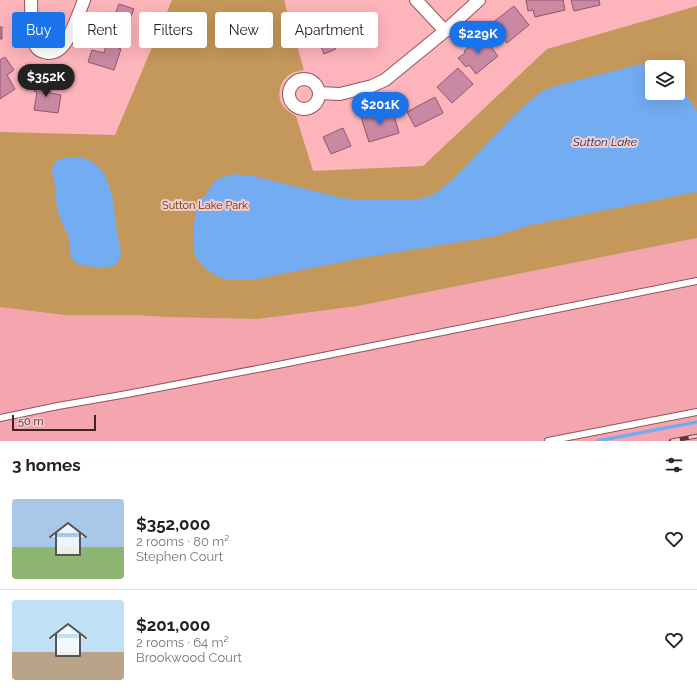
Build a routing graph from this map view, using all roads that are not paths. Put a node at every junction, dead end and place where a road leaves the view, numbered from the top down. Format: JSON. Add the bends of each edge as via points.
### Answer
{"nodes":[{"id":1,"x":31,"y":0,"type":"edge"},
{"id":2,"x":84,"y":0,"type":"edge"},
{"id":3,"x":416,"y":0,"type":"edge"},
{"id":4,"x":479,"y":0,"type":"edge"},
{"id":5,"x":445,"y":31,"type":"junction"},
{"id":6,"x":319,"y":93,"type":"dead end"},
{"id":7,"x":697,"y":281,"type":"edge"},
{"id":8,"x":697,"y":412,"type":"edge"},
{"id":9,"x":0,"y":418,"type":"edge"},
{"id":10,"x":548,"y":441,"type":"edge"}],
"edges":[{"from":1,"to":2,"type":"street","via":[[33,42],[42,52],[51,53],[59,50],[67,40]]},
{"from":3,"to":5,"type":"street"},
{"from":4,"to":5,"type":"street"},
{"from":5,"to":6,"type":"street","via":[[385,80],[340,94]]},
{"from":7,"to":9,"type":"lane"},
{"from":8,"to":10,"type":"lane"}]}
